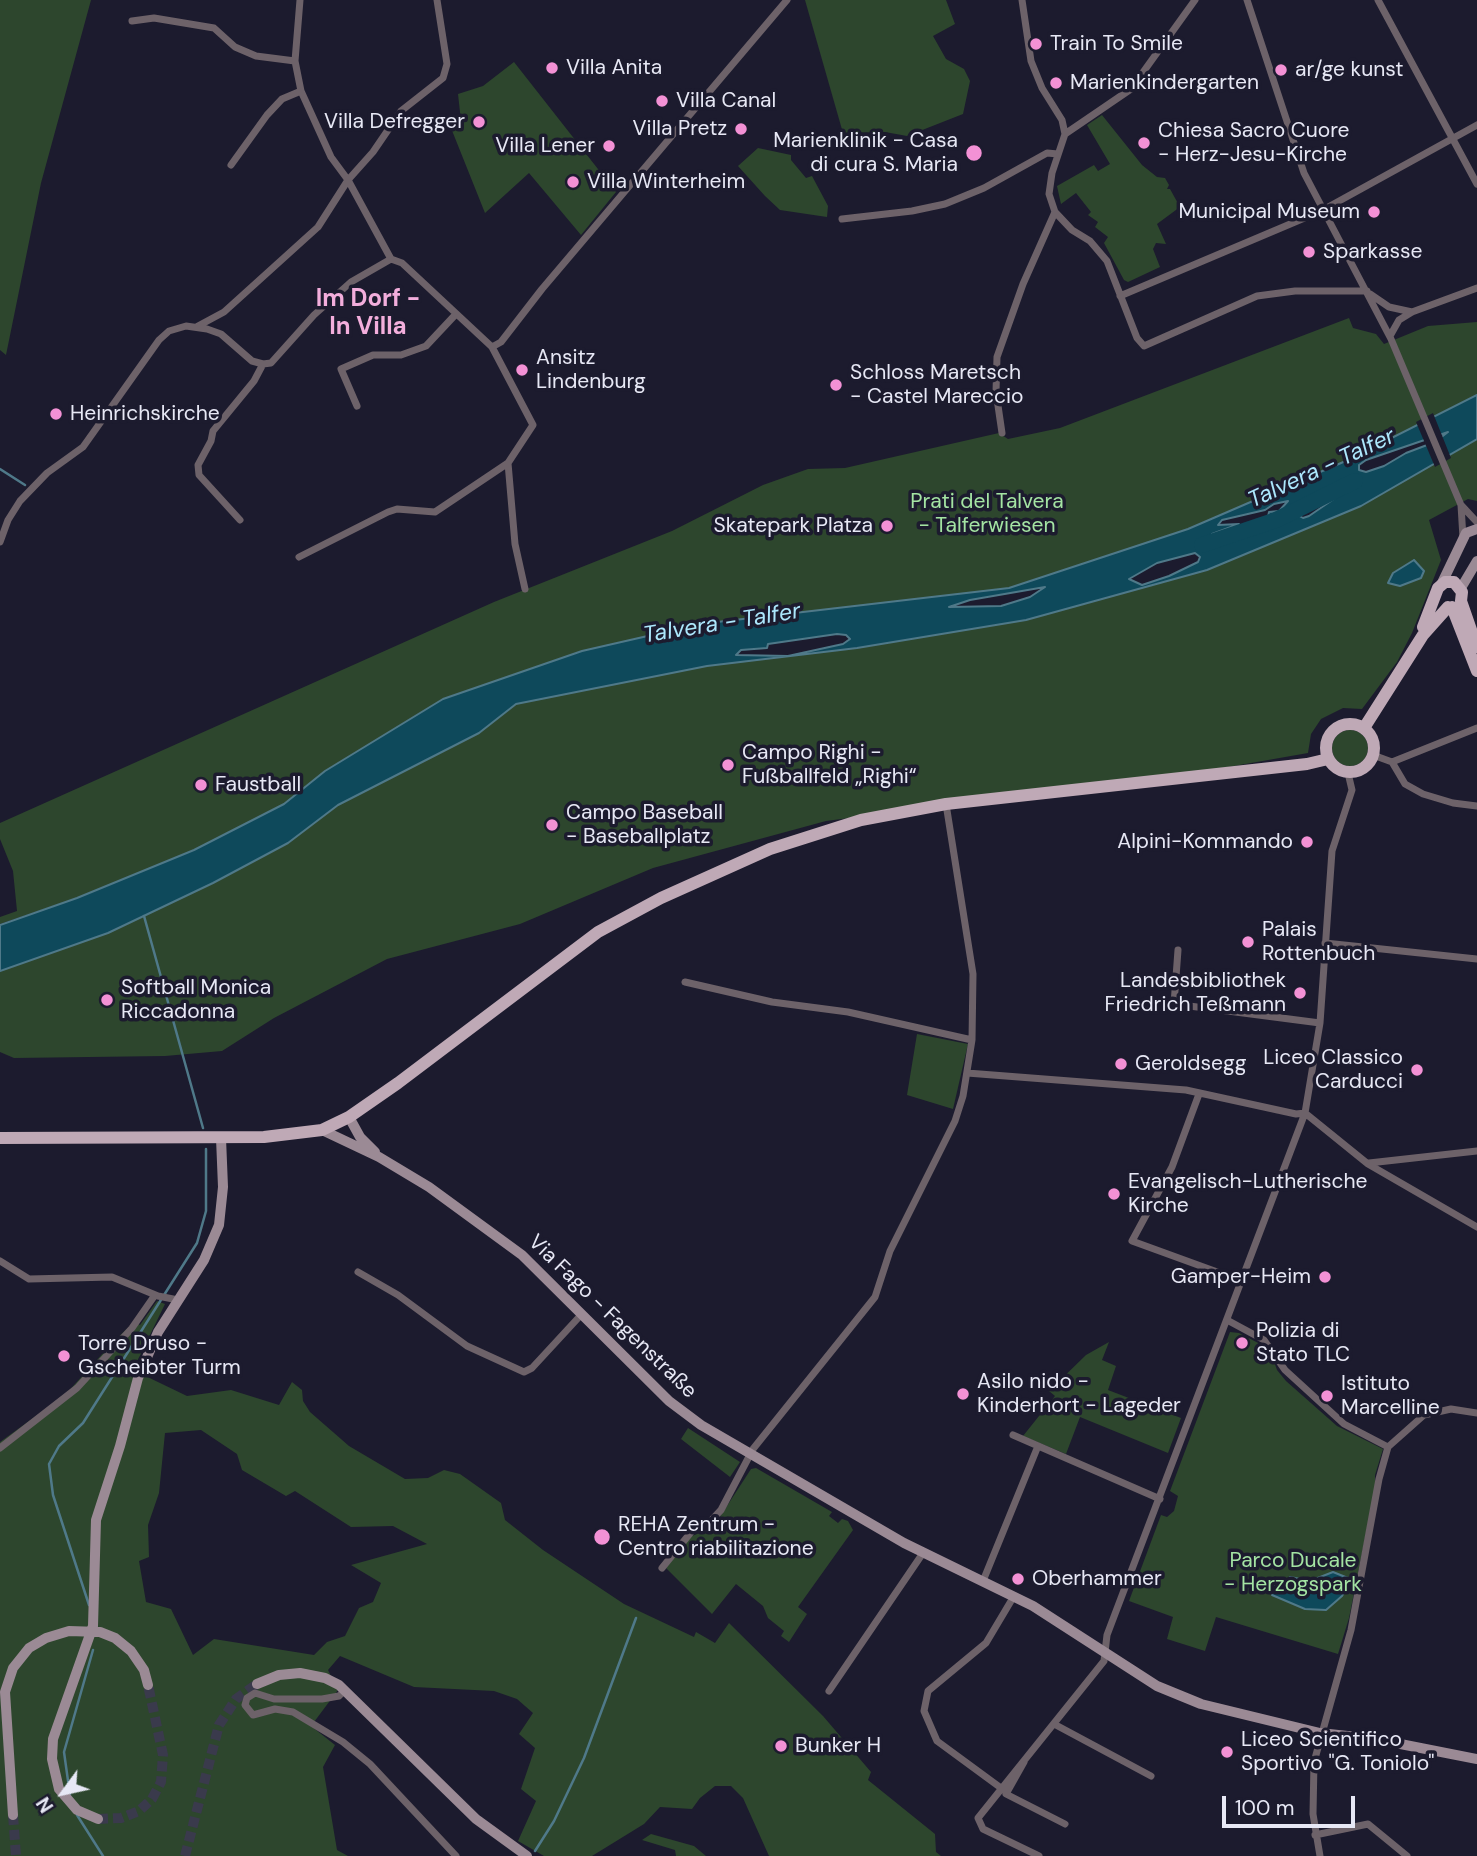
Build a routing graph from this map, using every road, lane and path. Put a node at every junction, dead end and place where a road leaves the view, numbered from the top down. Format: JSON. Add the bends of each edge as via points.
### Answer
{"nodes":[{"id":1,"x":299,"y":0,"type":"edge"},
{"id":2,"x":437,"y":0,"type":"edge"},
{"id":3,"x":787,"y":0,"type":"edge"},
{"id":4,"x":1023,"y":0,"type":"edge"},
{"id":5,"x":1195,"y":0,"type":"edge"},
{"id":6,"x":1247,"y":0,"type":"edge"},
{"id":7,"x":1378,"y":0,"type":"edge"},
{"id":8,"x":132,"y":21,"type":"dead end"},
{"id":9,"x":295,"y":61,"type":"junction"},
{"id":10,"x":301,"y":91,"type":"junction"},
{"id":11,"x":1477,"y":125,"type":"edge"},
{"id":12,"x":1065,"y":134,"type":"junction"},
{"id":13,"x":1451,"y":140,"type":"junction"},
{"id":14,"x":1058,"y":154,"type":"junction"},
{"id":15,"x":231,"y":165,"type":"dead end"},
{"id":16,"x":348,"y":180,"type":"junction"},
{"id":17,"x":1477,"y":184,"type":"edge"},
{"id":18,"x":1321,"y":211,"type":"junction"},
{"id":19,"x":1055,"y":212,"type":"junction"},
{"id":20,"x":842,"y":219,"type":"dead end"},
{"id":21,"x":391,"y":259,"type":"junction"},
{"id":22,"x":1477,"y":288,"type":"edge"},
{"id":23,"x":1367,"y":291,"type":"junction"},
{"id":24,"x":1121,"y":296,"type":"junction"},
{"id":25,"x":224,"y":312,"type":"junction"},
{"id":26,"x":1412,"y":312,"type":"junction"},
{"id":27,"x":456,"y":314,"type":"junction"},
{"id":28,"x":197,"y":326,"type":"junction"},
{"id":29,"x":222,"y":334,"type":"junction"},
{"id":30,"x":1391,"y":339,"type":"junction"},
{"id":31,"x":492,"y":347,"type":"junction"},
{"id":32,"x":263,"y":364,"type":"junction"},
{"id":33,"x":357,"y":406,"type":"dead end"},
{"id":34,"x":1002,"y":433,"type":"dead end"},
{"id":35,"x":508,"y":464,"type":"junction"},
{"id":36,"x":1460,"y":504,"type":"junction"},
{"id":37,"x":240,"y":520,"type":"dead end"},
{"id":38,"x":1477,"y":522,"type":"edge"},
{"id":39,"x":1477,"y":529,"type":"edge"},
{"id":40,"x":1462,"y":540,"type":"junction"},
{"id":41,"x":0,"y":541,"type":"edge"},
{"id":42,"x":299,"y":557,"type":"dead end"},
{"id":43,"x":1477,"y":560,"type":"edge"},
{"id":44,"x":525,"y":589,"type":"dead end"},
{"id":45,"x":1439,"y":590,"type":"junction"},
{"id":46,"x":1455,"y":601,"type":"junction"},
{"id":47,"x":1423,"y":635,"type":"junction"},
{"id":48,"x":1477,"y":647,"type":"edge"},
{"id":49,"x":1477,"y":671,"type":"edge"},
{"id":50,"x":1364,"y":728,"type":"junction"},
{"id":51,"x":1477,"y":728,"type":"edge"},
{"id":52,"x":1373,"y":755,"type":"junction"},
{"id":53,"x":1328,"y":759,"type":"junction"},
{"id":54,"x":1392,"y":762,"type":"junction"},
{"id":55,"x":1348,"y":773,"type":"junction"},
{"id":56,"x":946,"y":804,"type":"junction"},
{"id":57,"x":1477,"y":806,"type":"edge"},
{"id":58,"x":1325,"y":943,"type":"junction"},
{"id":59,"x":1178,"y":950,"type":"dead end"},
{"id":60,"x":1477,"y":959,"type":"edge"},
{"id":61,"x":685,"y":982,"type":"dead end"},
{"id":62,"x":1320,"y":1023,"type":"junction"},
{"id":63,"x":972,"y":1040,"type":"junction"},
{"id":64,"x":967,"y":1073,"type":"junction"},
{"id":65,"x":1199,"y":1094,"type":"junction"},
{"id":66,"x":1305,"y":1112,"type":"junction"},
{"id":67,"x":349,"y":1117,"type":"junction"},
{"id":68,"x":323,"y":1130,"type":"junction"},
{"id":69,"x":0,"y":1138,"type":"edge"},
{"id":70,"x":220,"y":1138,"type":"junction"},
{"id":71,"x":1477,"y":1151,"type":"edge"},
{"id":72,"x":379,"y":1157,"type":"junction"},
{"id":73,"x":1368,"y":1164,"type":"junction"},
{"id":74,"x":1477,"y":1227,"type":"edge"},
{"id":75,"x":0,"y":1261,"type":"edge"},
{"id":76,"x":358,"y":1272,"type":"dead end"},
{"id":77,"x":1242,"y":1281,"type":"junction"},
{"id":78,"x":156,"y":1296,"type":"junction"},
{"id":79,"x":174,"y":1299,"type":"junction"},
{"id":80,"x":580,"y":1316,"type":"junction"},
{"id":81,"x":1227,"y":1320,"type":"junction"},
{"id":82,"x":1477,"y":1413,"type":"edge"},
{"id":83,"x":1013,"y":1435,"type":"dead end"},
{"id":84,"x":1038,"y":1446,"type":"junction"},
{"id":85,"x":1388,"y":1447,"type":"junction"},
{"id":86,"x":0,"y":1448,"type":"edge"},
{"id":87,"x":750,"y":1454,"type":"junction"},
{"id":88,"x":1160,"y":1499,"type":"junction"},
{"id":89,"x":923,"y":1553,"type":"junction"},
{"id":90,"x":662,"y":1568,"type":"dead end"},
{"id":91,"x":983,"y":1581,"type":"junction"},
{"id":92,"x":1014,"y":1596,"type":"junction"},
{"id":93,"x":1103,"y":1650,"type":"junction"},
{"id":94,"x":257,"y":1684,"type":"tunnel mouth"},
{"id":95,"x":148,"y":1685,"type":"tunnel mouth"},
{"id":96,"x":345,"y":1690,"type":"junction"},
{"id":97,"x":829,"y":1691,"type":"dead end"},
{"id":98,"x":1054,"y":1724,"type":"junction"},
{"id":99,"x":1320,"y":1733,"type":"junction"},
{"id":100,"x":1025,"y":1758,"type":"junction"},
{"id":101,"x":1477,"y":1759,"type":"edge"},
{"id":102,"x":1151,"y":1776,"type":"dead end"},
{"id":103,"x":1001,"y":1788,"type":"junction"},
{"id":104,"x":13,"y":1815,"type":"tunnel mouth"},
{"id":105,"x":98,"y":1819,"type":"tunnel mouth"},
{"id":106,"x":1065,"y":1824,"type":"dead end"},
{"id":107,"x":1315,"y":1835,"type":"junction"},
{"id":108,"x":456,"y":1856,"type":"edge"},
{"id":109,"x":527,"y":1856,"type":"edge"},
{"id":110,"x":1039,"y":1856,"type":"edge"},
{"id":111,"x":1320,"y":1856,"type":"edge"},
{"id":112,"x":1407,"y":1856,"type":"edge"}],
"edges":[{"from":1,"to":9,"type":"street"},
{"from":2,"to":16,"type":"street","via":[[447,72],[401,111]]},
{"from":3,"to":31,"type":"street","via":[[542,289],[509,335]]},
{"from":4,"to":12,"type":"street","via":[[1031,61]]},
{"from":5,"to":12,"type":"street","via":[[1131,89]]},
{"from":6,"to":18,"type":"street"},
{"from":7,"to":13,"type":"street"},
{"from":8,"to":9,"type":"street","via":[[154,18],[214,27],[235,47],[256,56]]},
{"from":9,"to":10,"type":"street"},
{"from":10,"to":15,"type":"street","via":[[282,99]]},
{"from":10,"to":16,"type":"street","via":[[331,157]]},
{"from":11,"to":13,"type":"street"},
{"from":12,"to":14,"type":"street"},
{"from":13,"to":17,"type":"street"},
{"from":13,"to":18,"type":"street"},
{"from":14,"to":19,"type":"street","via":[[1049,194]]},
{"from":14,"to":20,"type":"street","via":[[1047,153],[945,204]]},
{"from":16,"to":21,"type":"street"},
{"from":16,"to":25,"type":"street","via":[[317,227]]},
{"from":18,"to":23,"type":"street"},
{"from":18,"to":24,"type":"street"},
{"from":19,"to":24,"type":"street","via":[[1100,250]]},
{"from":19,"to":34,"type":"street","via":[[997,357]]},
{"from":21,"to":27,"type":"street","via":[[402,263]]},
{"from":21,"to":32,"type":"street","via":[[351,282],[314,315],[281,355]]},
{"from":22,"to":26,"type":"street"},
{"from":23,"to":24,"type":"street","via":[[1257,296],[1144,346]]},
{"from":23,"to":26,"type":"street","via":[[1389,307]]},
{"from":23,"to":30,"type":"street"},
{"from":25,"to":28,"type":"street"},
{"from":25,"to":29,"type":"street"},
{"from":26,"to":30,"type":"street","via":[[1399,320]]},
{"from":27,"to":31,"type":"street"},
{"from":27,"to":33,"type":"street","via":[[426,346],[401,355],[373,355],[341,369]]},
{"from":28,"to":29,"type":"street"},
{"from":28,"to":41,"type":"street","via":[[169,331],[159,340],[83,447],[47,473],[20,501]]},
{"from":29,"to":32,"type":"street"},
{"from":30,"to":36,"type":"street"},
{"from":31,"to":35,"type":"street","via":[[533,425]]},
{"from":32,"to":37,"type":"street","via":[[213,431],[198,465],[199,475]]},
{"from":35,"to":42,"type":"street","via":[[435,512],[397,509]]},
{"from":35,"to":44,"type":"street","via":[[515,544]]},
{"from":36,"to":38,"type":"street"},
{"from":36,"to":40,"type":"street"},
{"from":39,"to":40,"type":"street"},
{"from":40,"to":43,"type":"street","via":[[1465,553]]},
{"from":40,"to":45,"type":"street"},
{"from":43,"to":46,"type":"street"},
{"from":45,"to":46,"type":"main road"},
{"from":45,"to":46,"type":"main road","via":[[1454,582]]},
{"from":45,"to":47,"type":"main road"},
{"from":46,"to":47,"type":"main road"},
{"from":46,"to":48,"type":"main road"},
{"from":46,"to":49,"type":"main road"},
{"from":47,"to":50,"type":"main road"},
{"from":50,"to":52,"type":"main road","via":[[1373,741]]},
{"from":50,"to":53,"type":"main road","via":[[1352,724],[1335,729],[1326,744]]},
{"from":51,"to":54,"type":"street"},
{"from":52,"to":54,"type":"street"},
{"from":52,"to":55,"type":"main road","via":[[1363,769]]},
{"from":53,"to":55,"type":"main road"},
{"from":53,"to":56,"type":"main road"},
{"from":54,"to":57,"type":"street","via":[[1405,784],[1423,794]]},
{"from":55,"to":58,"type":"street","via":[[1352,790],[1332,851]]},
{"from":56,"to":63,"type":"street","via":[[972,962]]},
{"from":56,"to":67,"type":"main road","via":[[861,820],[770,849],[661,898],[598,932]]},
{"from":58,"to":60,"type":"street"},
{"from":58,"to":62,"type":"street"},
{"from":59,"to":62,"type":"street","via":[[1174,1004]]},
{"from":61,"to":63,"type":"street"},
{"from":62,"to":66,"type":"street"},
{"from":63,"to":64,"type":"street"},
{"from":64,"to":65,"type":"street","via":[[1122,1083]]},
{"from":64,"to":87,"type":"street","via":[[956,1121],[890,1251],[875,1297]]},
{"from":65,"to":66,"type":"street"},
{"from":65,"to":77,"type":"street","via":[[1172,1167],[1132,1241]]},
{"from":66,"to":73,"type":"street"},
{"from":66,"to":77,"type":"street"},
{"from":67,"to":68,"type":"main road"},
{"from":67,"to":72,"type":"street","name":"Via Fago - Fagenstraße"},
{"from":68,"to":70,"type":"main road","via":[[293,1136]]},
{"from":68,"to":72,"type":"street","name":"Via Fago - Fagenstraße"},
{"from":69,"to":70,"type":"main road"},
{"from":70,"to":79,"type":"street","via":[[223,1187],[219,1225],[204,1260]]},
{"from":71,"to":73,"type":"street"},
{"from":72,"to":80,"type":"street","name":"Via Fago - Fagenstraße","via":[[429,1187],[522,1255]]},
{"from":73,"to":74,"type":"street"},
{"from":75,"to":78,"type":"street","via":[[29,1279],[112,1277]]},
{"from":76,"to":80,"type":"street","via":[[467,1346],[524,1372]]},
{"from":77,"to":81,"type":"street"},
{"from":78,"to":79,"type":"street"},
{"from":78,"to":86,"type":"street","via":[[77,1388]]},
{"from":79,"to":105,"type":"street","via":[[138,1378],[99,1508],[90,1640],[53,1739],[55,1780],[70,1804]]},
{"from":80,"to":87,"type":"street","name":"Via Fago - Fagenstraße","via":[[669,1401]]},
{"from":81,"to":85,"type":"street","via":[[1264,1340],[1285,1370],[1344,1424]]},
{"from":81,"to":88,"type":"street"},
{"from":82,"to":85,"type":"street","via":[[1451,1409],[1424,1415]]},
{"from":83,"to":84,"type":"street"},
{"from":84,"to":88,"type":"street"},
{"from":84,"to":91,"type":"street"},
{"from":85,"to":99,"type":"street","via":[[1341,1674]]},
{"from":87,"to":89,"type":"street","name":"Via Fago - Fagenstraße"},
{"from":87,"to":90,"type":"street","via":[[720,1510],[708,1524],[691,1531]]},
{"from":88,"to":93,"type":"street"},
{"from":89,"to":91,"type":"street","name":"Via Fago - Fagenstraße"},
{"from":89,"to":97,"type":"street"},
{"from":91,"to":92,"type":"street","name":"Via Fago - Fagenstraße"},
{"from":92,"to":93,"type":"street","name":"Via Fago - Fagenstraße"},
{"from":92,"to":103,"type":"street","via":[[986,1643],[928,1691],[923,1711],[937,1741]]},
{"from":93,"to":98,"type":"street","via":[[1101,1665]]},
{"from":93,"to":99,"type":"street","name":"Via Fago - Fagenstraße","via":[[1178,1696]]},
{"from":94,"to":96,"type":"street","via":[[300,1673],[325,1678]]},
{"from":95,"to":104,"type":"street","via":[[134,1656],[115,1638],[88,1630],[57,1634],[29,1648],[13,1668],[5,1692]]},
{"from":96,"to":108,"type":"street","via":[[330,1698],[274,1699],[255,1693],[245,1705],[256,1715],[275,1709],[293,1712],[352,1749]]},
{"from":96,"to":109,"type":"street","via":[[467,1810]]},
{"from":98,"to":100,"type":"street"},
{"from":98,"to":102,"type":"street"},
{"from":99,"to":101,"type":"street","name":"Via Fago - Fagenstraße","via":[[1375,1738]]},
{"from":99,"to":107,"type":"street","via":[[1312,1791]]},
{"from":100,"to":103,"type":"street"},
{"from":100,"to":106,"type":"street","via":[[1006,1794]]},
{"from":103,"to":110,"type":"street","via":[[978,1818],[984,1829]]},
{"from":107,"to":111,"type":"street"},
{"from":107,"to":112,"type":"street","via":[[1368,1824]]}]}
